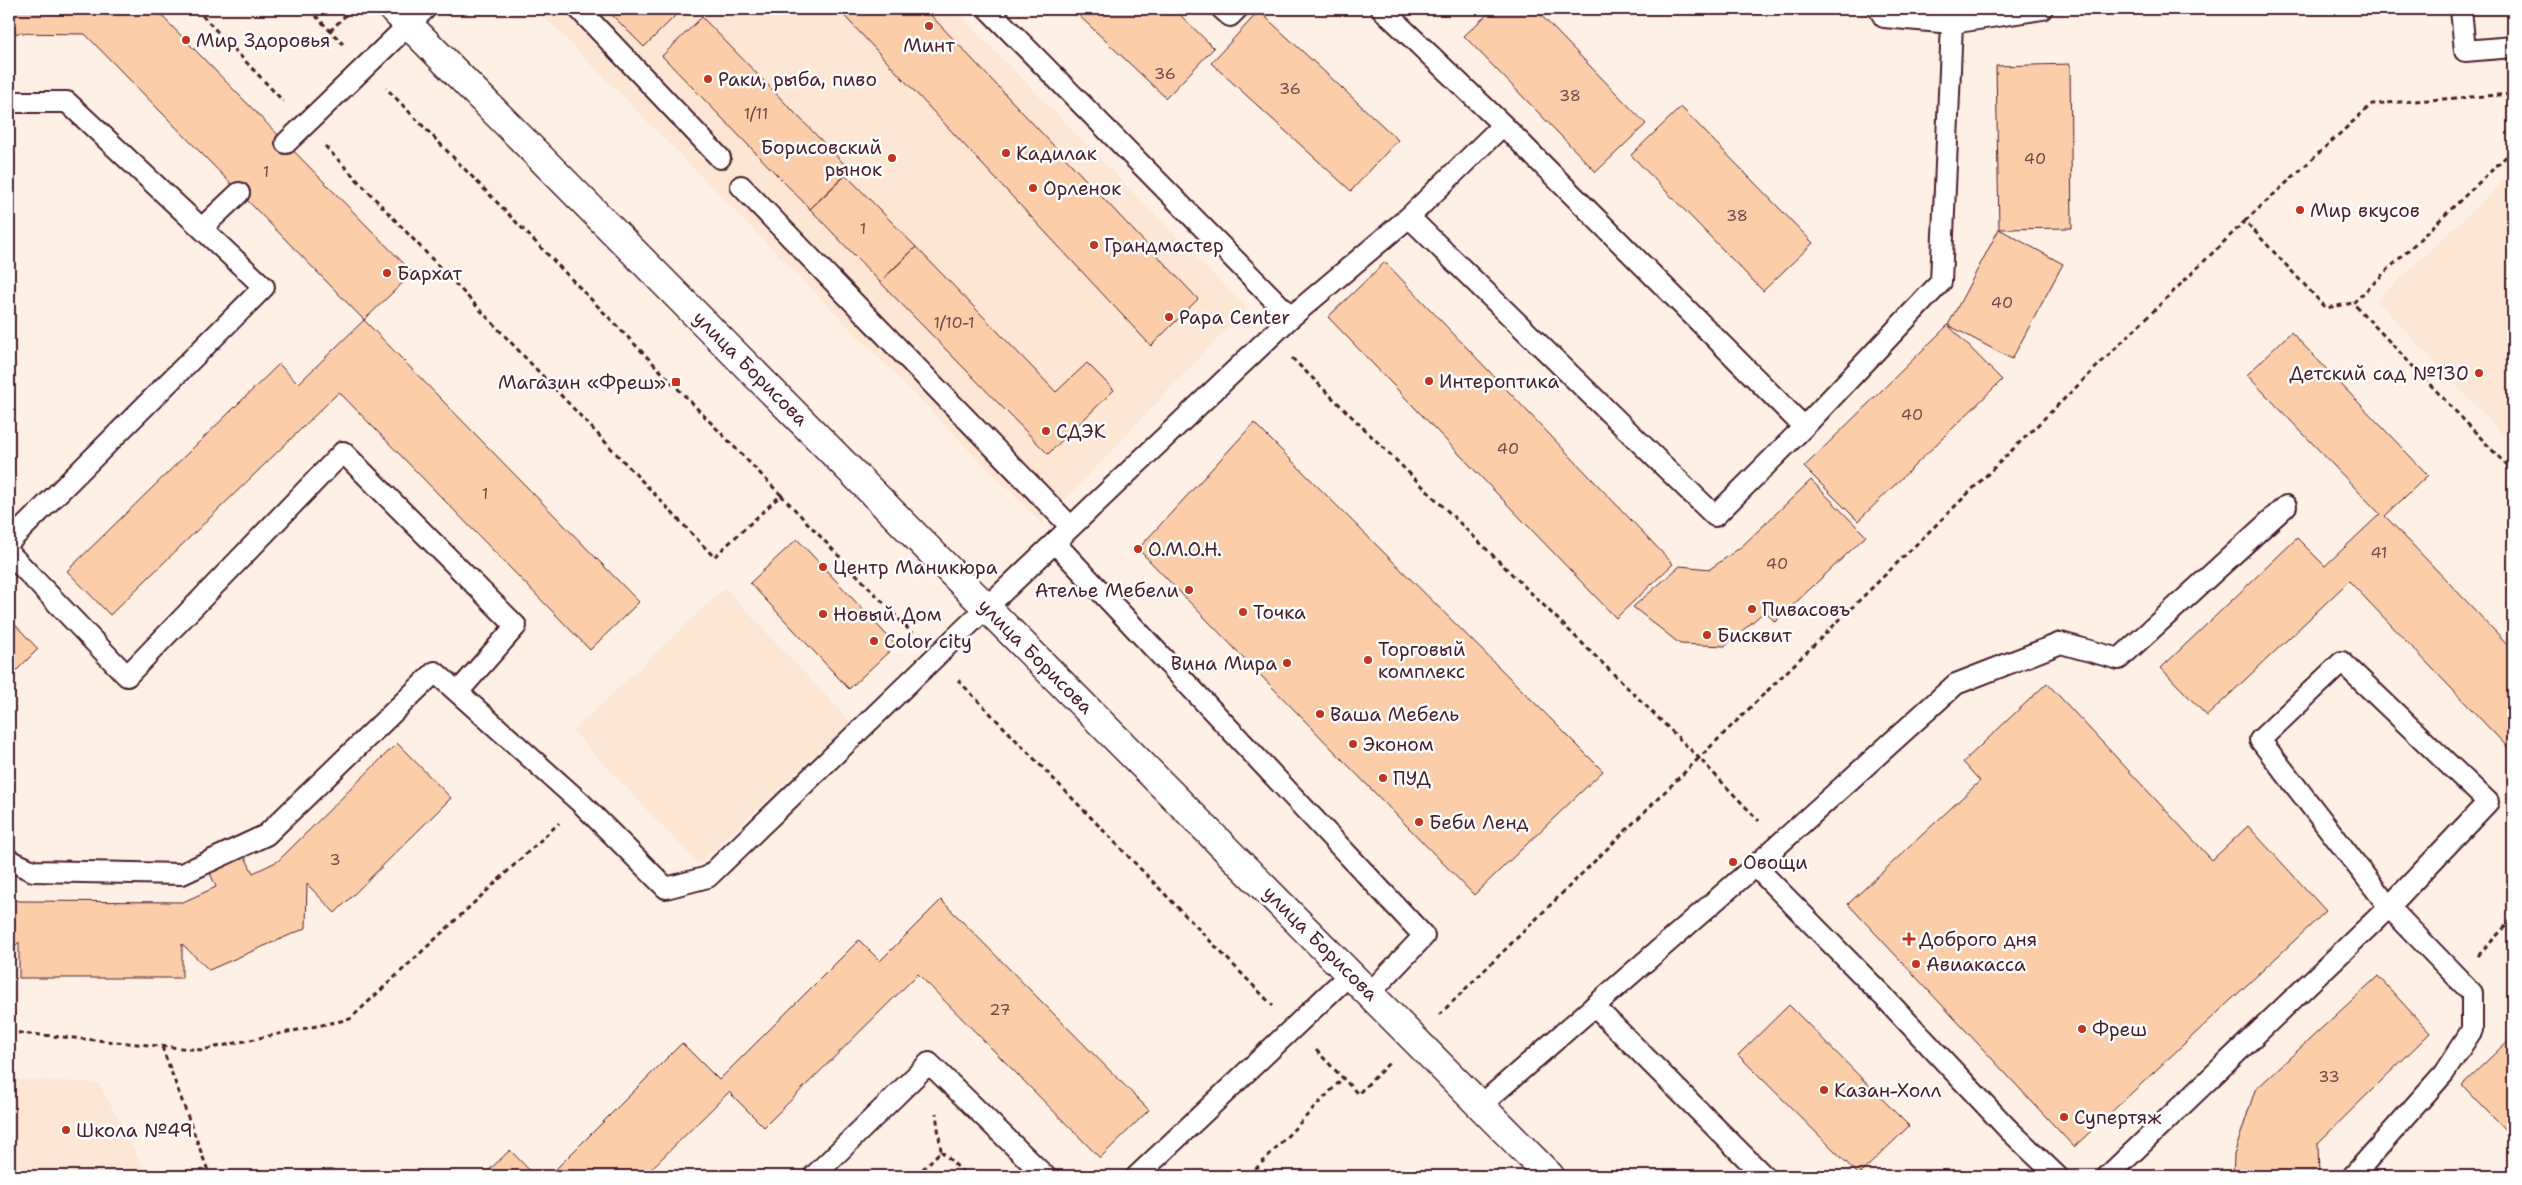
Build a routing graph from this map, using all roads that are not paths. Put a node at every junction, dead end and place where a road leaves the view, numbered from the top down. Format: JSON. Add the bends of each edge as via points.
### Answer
{"nodes":[{"id":1,"x":579,"y":9,"type":"edge"},
{"id":2,"x":988,"y":9,"type":"edge"},
{"id":3,"x":1222,"y":9,"type":"edge"},
{"id":4,"x":1237,"y":9,"type":"edge"},
{"id":5,"x":1382,"y":9,"type":"edge"},
{"id":6,"x":1879,"y":9,"type":"edge"},
{"id":7,"x":2042,"y":9,"type":"edge"},
{"id":8,"x":2461,"y":9,"type":"edge"},
{"id":9,"x":409,"y":14,"type":"edge"},
{"id":10,"x":1952,"y":23,"type":"junction"},
{"id":11,"x":2513,"y":47,"type":"edge"},
{"id":12,"x":9,"y":102,"type":"edge"},
{"id":13,"x":1503,"y":125,"type":"junction"},
{"id":14,"x":286,"y":143,"type":"dead end"},
{"id":15,"x":720,"y":158,"type":"dead end"},
{"id":16,"x":741,"y":186,"type":"dead end"},
{"id":17,"x":239,"y":193,"type":"dead end"},
{"id":18,"x":1409,"y":217,"type":"junction"},
{"id":19,"x":202,"y":228,"type":"junction"},
{"id":20,"x":1291,"y":318,"type":"junction"},
{"id":21,"x":1804,"y":427,"type":"junction"},
{"id":22,"x":2286,"y":506,"type":"dead end"},
{"id":23,"x":1071,"y":527,"type":"junction"},
{"id":24,"x":9,"y":542,"type":"edge"},
{"id":25,"x":1055,"y":543,"type":"junction"},
{"id":26,"x":9,"y":553,"type":"edge"},
{"id":27,"x":987,"y":607,"type":"junction"},
{"id":28,"x":458,"y":692,"type":"junction"},
{"id":29,"x":9,"y":860,"type":"edge"},
{"id":30,"x":1754,"y":866,"type":"junction"},
{"id":31,"x":2389,"y":907,"type":"junction"},
{"id":32,"x":1351,"y":973,"type":"junction"},
{"id":33,"x":1370,"y":992,"type":"junction"},
{"id":34,"x":1594,"y":1006,"type":"junction"},
{"id":35,"x":1481,"y":1105,"type":"junction"},
{"id":36,"x":814,"y":1176,"type":"edge"},
{"id":37,"x":1045,"y":1176,"type":"edge"},
{"id":38,"x":1137,"y":1176,"type":"edge"},
{"id":39,"x":1550,"y":1176,"type":"edge"},
{"id":40,"x":1764,"y":1176,"type":"edge"},
{"id":41,"x":2057,"y":1176,"type":"edge"},
{"id":42,"x":2108,"y":1176,"type":"edge"},
{"id":43,"x":2353,"y":1176,"type":"edge"}],
"edges":[{"from":1,"to":15,"type":"lane"},
{"from":2,"to":20,"type":"lane"},
{"from":3,"to":4,"type":"lane","via":[[1230,16]]},
{"from":5,"to":13,"type":"lane"},
{"from":6,"to":10,"type":"lane","via":[[1884,17]]},
{"from":7,"to":10,"type":"lane"},
{"from":8,"to":11,"type":"lane","via":[[2465,51]]},
{"from":9,"to":14,"type":"lane","via":[[365,66]]},
{"from":9,"to":27,"type":"main road","name":"улица Борисова"},
{"from":10,"to":21,"type":"lane","via":[[1941,282]]},
{"from":12,"to":19,"type":"lane","via":[[68,102]]},
{"from":13,"to":18,"type":"lane"},
{"from":13,"to":21,"type":"lane"},
{"from":16,"to":23,"type":"lane"},
{"from":17,"to":19,"type":"lane"},
{"from":18,"to":20,"type":"lane"},
{"from":18,"to":21,"type":"lane","via":[[1715,516]]},
{"from":19,"to":24,"type":"lane","via":[[264,287]]},
{"from":20,"to":23,"type":"lane"},
{"from":22,"to":30,"type":"lane","via":[[2119,659],[2061,643],[1956,684]]},
{"from":23,"to":25,"type":"lane"},
{"from":25,"to":27,"type":"lane"},
{"from":25,"to":33,"type":"lane","via":[[1424,936]]},
{"from":26,"to":28,"type":"lane","via":[[127,676],[343,452],[516,626]]},
{"from":27,"to":28,"type":"lane","via":[[708,877],[666,888],[581,803]]},
{"from":27,"to":32,"type":"main road","name":"улица Борисова"},
{"from":28,"to":29,"type":"lane","via":[[435,672],[266,835],[182,874],[34,871]]},
{"from":30,"to":34,"type":"lane"},
{"from":30,"to":41,"type":"lane"},
{"from":31,"to":31,"type":"lane","via":[[2488,802],[2342,662],[2260,740]]},
{"from":31,"to":42,"type":"lane"},
{"from":31,"to":43,"type":"lane","via":[[2472,993],[2472,1030],[2444,1073]]},
{"from":32,"to":33,"type":"main road","name":"улица Борисова"},
{"from":32,"to":38,"type":"lane"},
{"from":33,"to":35,"type":"main road","name":"улица Борисова"},
{"from":34,"to":35,"type":"lane"},
{"from":34,"to":40,"type":"lane"},
{"from":35,"to":39,"type":"main road","name":"улица Борисова"},
{"from":36,"to":37,"type":"lane","via":[[929,1063]]}]}
